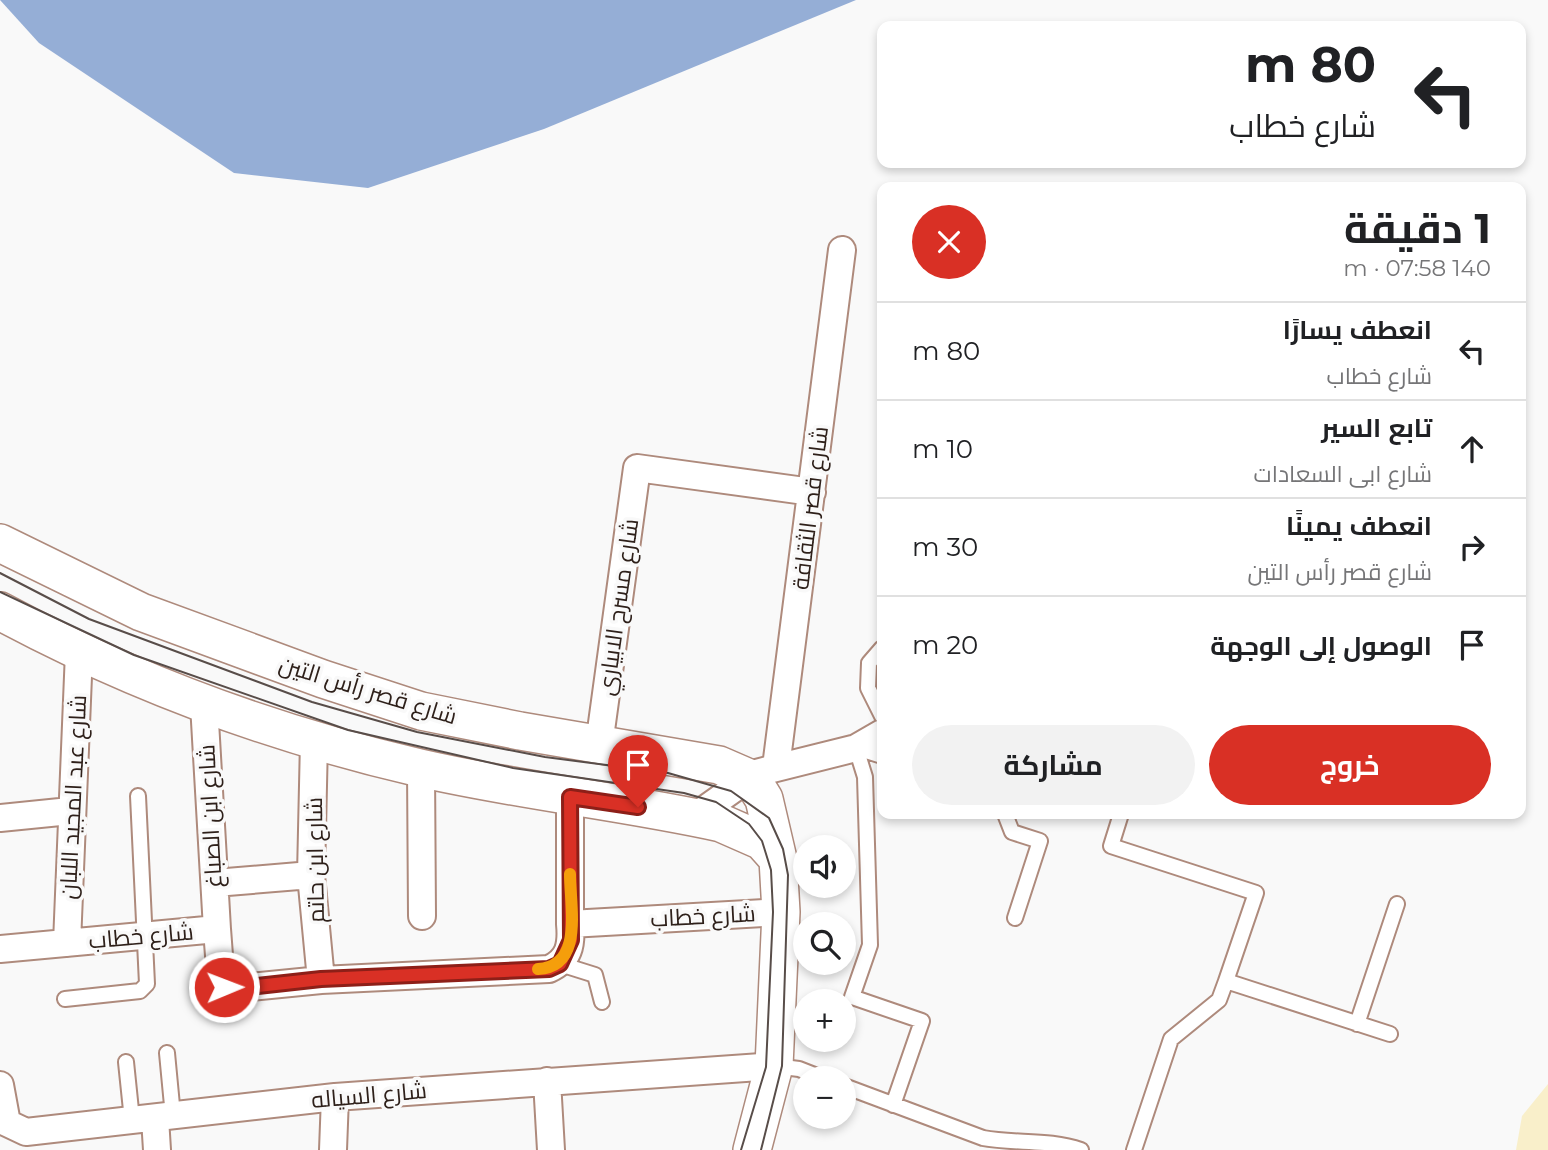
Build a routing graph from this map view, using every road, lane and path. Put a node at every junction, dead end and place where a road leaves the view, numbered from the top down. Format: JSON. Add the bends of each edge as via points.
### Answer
{"nodes":[{"id":1,"x":842,"y":250,"type":"dead end"},
{"id":2,"x":812,"y":492,"type":"junction"},
{"id":3,"x":0,"y":543,"type":"edge"},
{"id":4,"x":0,"y":611,"type":"edge"},
{"id":5,"x":79,"y":652,"type":"junction"},
{"id":6,"x":877,"y":654,"type":"edge"},
{"id":7,"x":204,"y":704,"type":"junction"},
{"id":8,"x":877,"y":706,"type":"edge"},
{"id":9,"x":877,"y":736,"type":"edge"},
{"id":10,"x":314,"y":741,"type":"junction"},
{"id":11,"x":599,"y":745,"type":"junction"},
{"id":12,"x":856,"y":748,"type":"junction"},
{"id":13,"x":877,"y":754,"type":"edge"},
{"id":14,"x":421,"y":768,"type":"junction"},
{"id":15,"x":762,"y":772,"type":"junction"},
{"id":16,"x":138,"y":796,"type":"dead end"},
{"id":17,"x":570,"y":797,"type":"junction"},
{"id":18,"x":70,"y":811,"type":"junction"},
{"id":19,"x":694,"y":817,"type":"junction"},
{"id":20,"x":0,"y":818,"type":"edge"},
{"id":21,"x":1007,"y":819,"type":"edge"},
{"id":22,"x":1119,"y":819,"type":"edge"},
{"id":23,"x":778,"y":859,"type":"junction"},
{"id":24,"x":312,"y":875,"type":"junction"},
{"id":25,"x":215,"y":883,"type":"junction"},
{"id":26,"x":1397,"y":904,"type":"dead end"},
{"id":27,"x":781,"y":912,"type":"junction"},
{"id":28,"x":422,"y":916,"type":"dead end"},
{"id":29,"x":1015,"y":918,"type":"dead end"},
{"id":30,"x":570,"y":924,"type":"junction"},
{"id":31,"x":217,"y":929,"type":"junction"},
{"id":32,"x":146,"y":936,"type":"junction"},
{"id":33,"x":67,"y":943,"type":"junction"},
{"id":34,"x":0,"y":949,"type":"edge"},
{"id":35,"x":560,"y":964,"type":"junction"},
{"id":36,"x":321,"y":979,"type":"junction"},
{"id":37,"x":1226,"y":981,"type":"junction"},
{"id":38,"x":65,"y":999,"type":"dead end"},
{"id":39,"x":602,"y":1002,"type":"dead end"},
{"id":40,"x":1357,"y":1024,"type":"junction"},
{"id":41,"x":1390,"y":1034,"type":"dead end"},
{"id":42,"x":167,"y":1053,"type":"dead end"},
{"id":43,"x":126,"y":1062,"type":"dead end"},
{"id":44,"x":774,"y":1066,"type":"junction"},
{"id":45,"x":793,"y":1068,"type":"edge"},
{"id":46,"x":547,"y":1081,"type":"junction"},
{"id":47,"x":0,"y":1084,"type":"edge"},
{"id":48,"x":856,"y":1091,"type":"edge"},
{"id":49,"x":335,"y":1097,"type":"junction"},
{"id":50,"x":893,"y":1105,"type":"junction"},
{"id":51,"x":153,"y":1118,"type":"junction"},
{"id":52,"x":157,"y":1150,"type":"edge"},
{"id":53,"x":333,"y":1150,"type":"edge"},
{"id":54,"x":551,"y":1150,"type":"edge"},
{"id":55,"x":752,"y":1150,"type":"edge"},
{"id":56,"x":1081,"y":1150,"type":"edge"},
{"id":57,"x":1134,"y":1150,"type":"edge"}],
"edges":[{"from":1,"to":2,"type":"street","name":"شارع قصر الثقافة"},
{"from":2,"to":11,"type":"street","name":"شارع مسرح الابياري","via":[[637,468]]},
{"from":2,"to":15,"type":"street","name":"شارع قصر الثقافة"},
{"from":3,"to":11,"type":"main road","name":"شارع قصر رأس التين","via":[[141,612],[323,679],[421,711]]},
{"from":4,"to":5,"type":"main road"},
{"from":5,"to":7,"type":"main road"},
{"from":5,"to":18,"type":"street","name":"شارع عبد المجيد اللبان"},
{"from":6,"to":8,"type":"lane","via":[[869,663],[868,688]]},
{"from":7,"to":10,"type":"main road"},
{"from":7,"to":25,"type":"street","name":"شارع ابن الصباغ"},
{"from":9,"to":12,"type":"street"},
{"from":10,"to":14,"type":"main road"},
{"from":10,"to":24,"type":"street","name":"شارع ابن حاتم"},
{"from":11,"to":15,"type":"main road","name":"شارع قصر رأس التين"},
{"from":12,"to":13,"type":"lane"},
{"from":12,"to":15,"type":"street"},
{"from":12,"to":50,"type":"lane","via":[[865,777],[870,945],[852,997],[922,1021]]},
{"from":14,"to":17,"type":"main road"},
{"from":14,"to":28,"type":"street"},
{"from":15,"to":19,"type":"street"},
{"from":15,"to":23,"type":"main road"},
{"from":16,"to":32,"type":"lane"},
{"from":17,"to":19,"type":"main road"},
{"from":17,"to":30,"type":"street"},
{"from":18,"to":20,"type":"street"},
{"from":18,"to":33,"type":"street","name":"شارع عبد المجيد اللبان"},
{"from":19,"to":23,"type":"main road","via":[[736,828],[762,841]]},
{"from":21,"to":29,"type":"lane","via":[[1012,832],[1040,841]]},
{"from":22,"to":37,"type":"lane","via":[[1111,846],[1256,893]]},
{"from":23,"to":27,"type":"main road"},
{"from":24,"to":25,"type":"street"},
{"from":24,"to":36,"type":"street","name":"شارع ابن حاتم"},
{"from":25,"to":31,"type":"street","name":"شارع ابن الصباغ"},
{"from":26,"to":40,"type":"lane"},
{"from":27,"to":30,"type":"street","name":"شارع خطاب"},
{"from":27,"to":44,"type":"main road"},
{"from":30,"to":35,"type":"street","via":[[571,940]]},
{"from":31,"to":32,"type":"street","name":"شارع خطاب"},
{"from":31,"to":36,"type":"street","name":"شارع خطاب","via":[[220,982],[227,989]]},
{"from":32,"to":33,"type":"street","name":"شارع خطاب"},
{"from":32,"to":38,"type":"lane","via":[[148,981],[143,989]]},
{"from":33,"to":34,"type":"street","name":"شارع خطاب"},
{"from":35,"to":36,"type":"street","name":"شارع خطاب","via":[[549,969]]},
{"from":35,"to":39,"type":"lane","via":[[595,975]]},
{"from":37,"to":40,"type":"lane"},
{"from":37,"to":57,"type":"lane","via":[[1219,1000],[1171,1039]]},
{"from":40,"to":41,"type":"lane"},
{"from":42,"to":51,"type":"lane"},
{"from":43,"to":51,"type":"lane"},
{"from":44,"to":45,"type":"lane"},
{"from":44,"to":46,"type":"street","name":"شارع السياله"},
{"from":44,"to":55,"type":"main road"},
{"from":46,"to":49,"type":"street","name":"شارع السياله"},
{"from":46,"to":54,"type":"street"},
{"from":47,"to":51,"type":"street","name":"شارع السياله","via":[[4,1117],[19,1131]]},
{"from":48,"to":50,"type":"lane"},
{"from":49,"to":51,"type":"street","name":"شارع السياله"},
{"from":49,"to":53,"type":"street"},
{"from":50,"to":56,"type":"lane","via":[[983,1138]]},
{"from":51,"to":52,"type":"street"}]}
